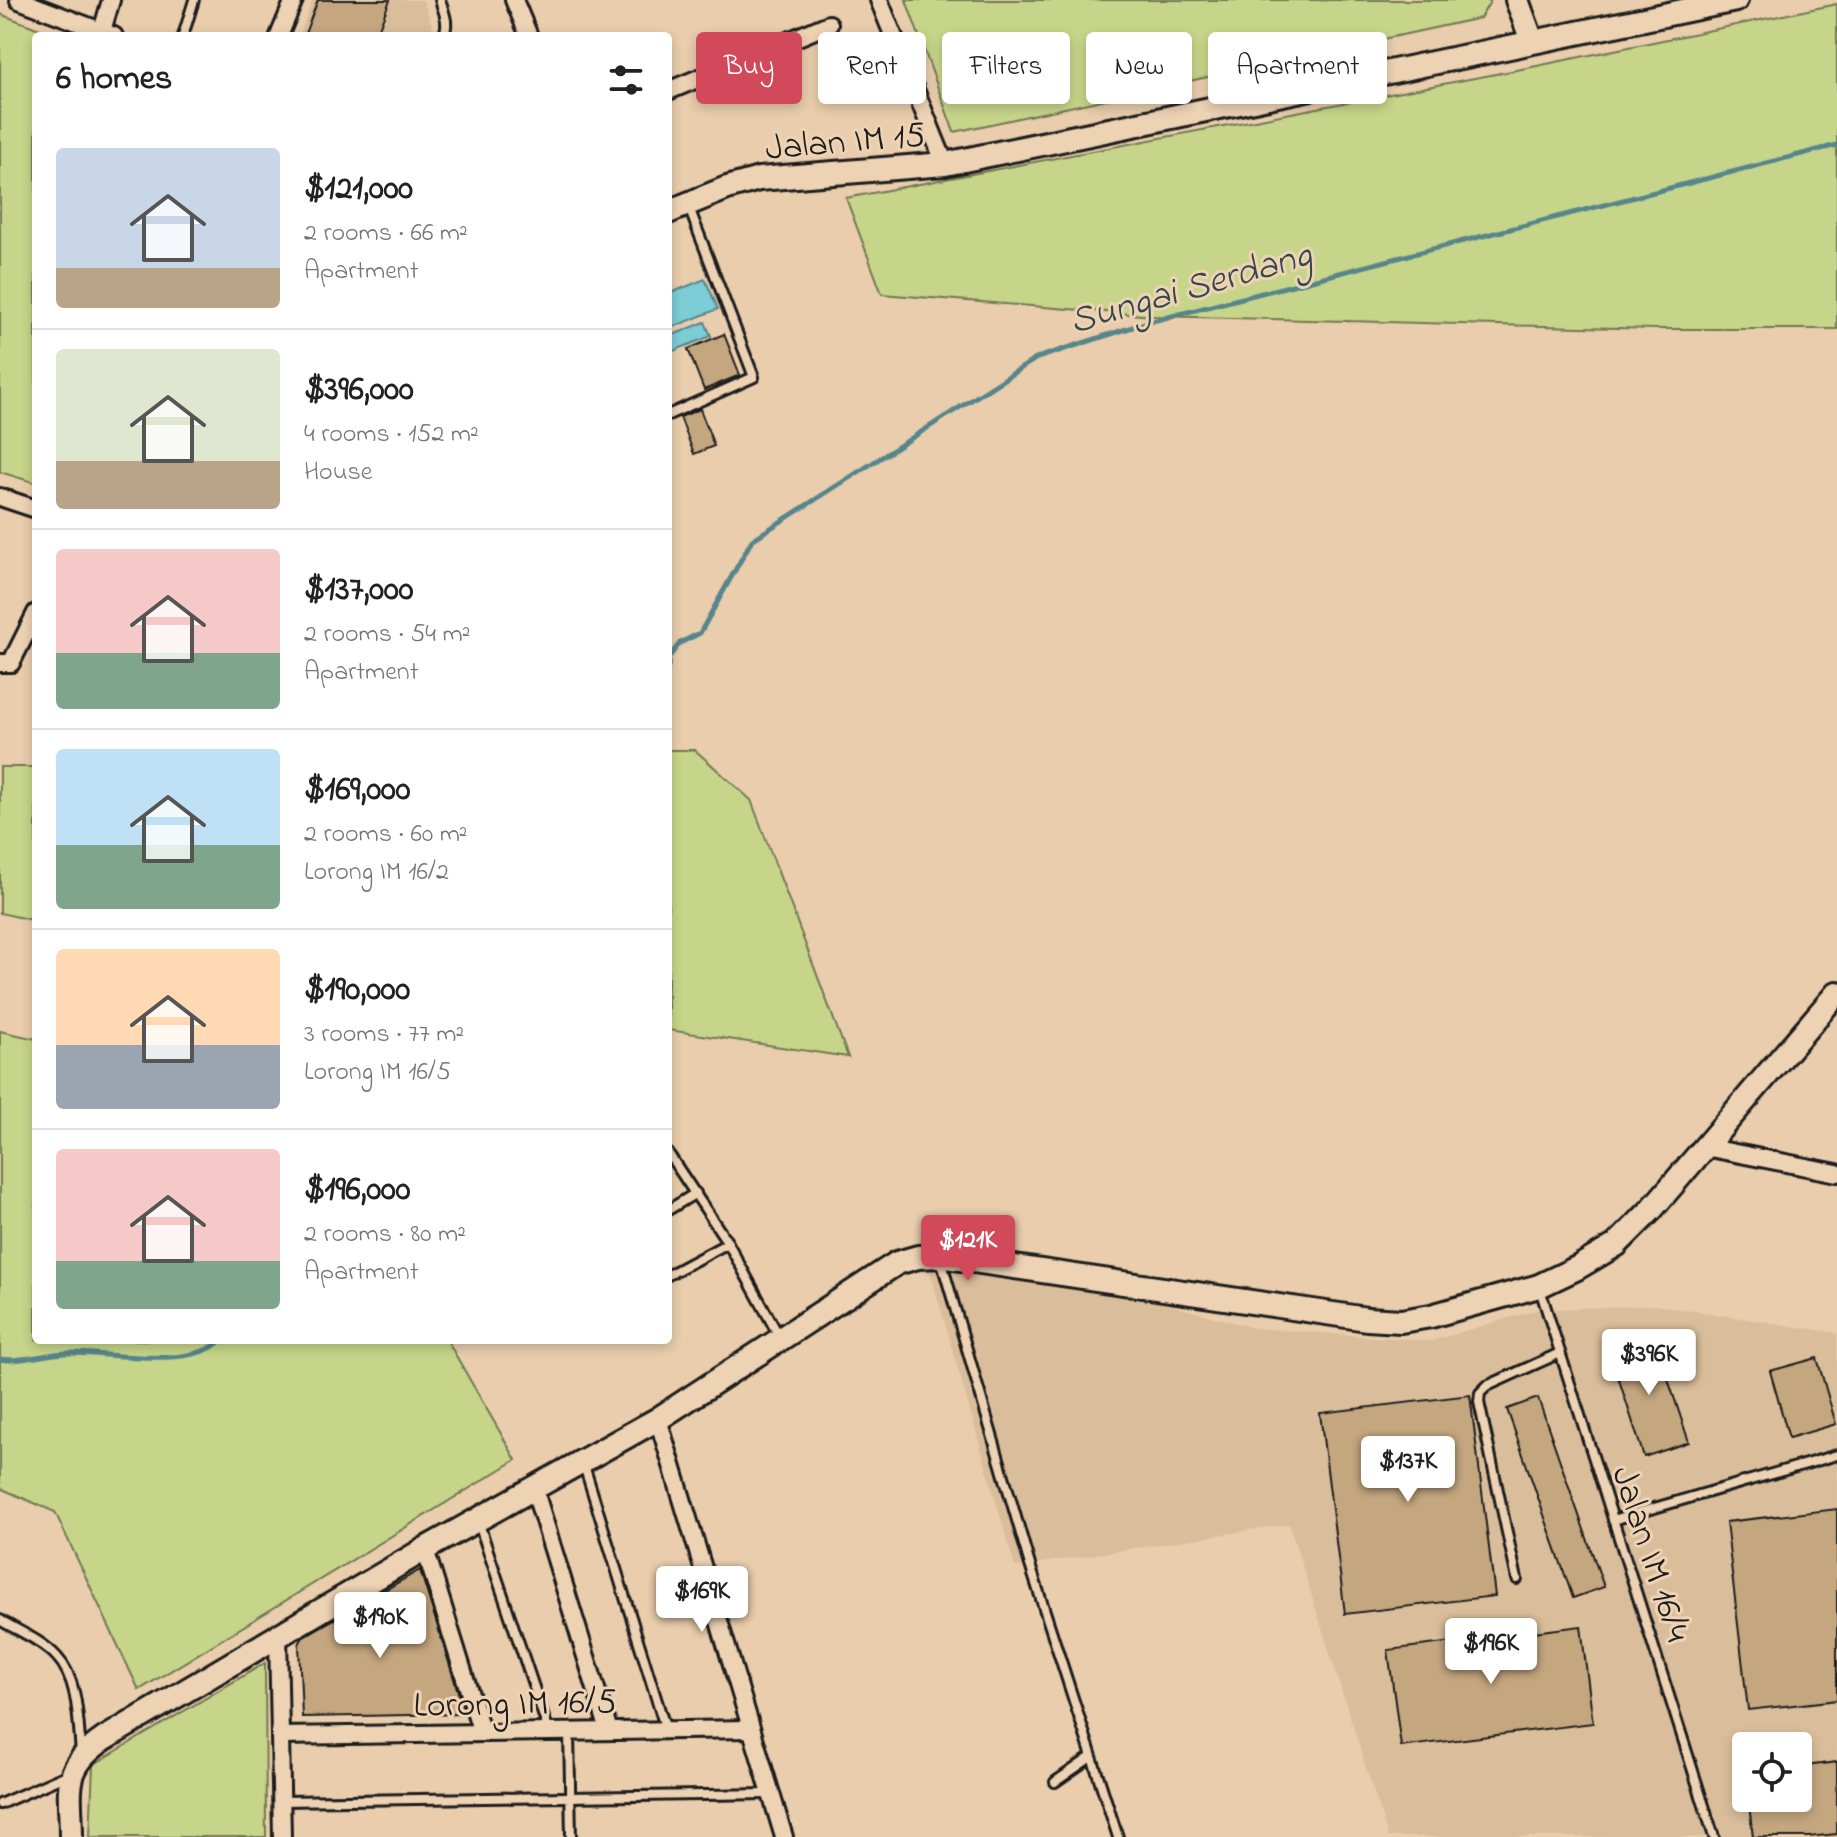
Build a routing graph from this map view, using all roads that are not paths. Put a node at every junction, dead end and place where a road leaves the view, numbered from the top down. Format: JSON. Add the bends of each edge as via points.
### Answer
{"nodes":[{"id":1,"x":20,"y":0,"type":"edge"},
{"id":2,"x":111,"y":0,"type":"edge"},
{"id":3,"x":194,"y":0,"type":"edge"},
{"id":4,"x":294,"y":0,"type":"edge"},
{"id":5,"x":440,"y":0,"type":"edge"},
{"id":6,"x":514,"y":0,"type":"edge"},
{"id":7,"x":879,"y":0,"type":"edge"},
{"id":8,"x":1517,"y":0,"type":"edge"},
{"id":9,"x":1736,"y":0,"type":"edge"},
{"id":10,"x":829,"y":24,"type":"dead end"},
{"id":11,"x":103,"y":32,"type":"edge"},
{"id":12,"x":108,"y":32,"type":"edge"},
{"id":13,"x":184,"y":32,"type":"edge"},
{"id":14,"x":281,"y":32,"type":"edge"},
{"id":15,"x":445,"y":32,"type":"edge"},
{"id":16,"x":527,"y":32,"type":"edge"},
{"id":17,"x":1532,"y":41,"type":"junction"},
{"id":18,"x":672,"y":89,"type":"edge"},
{"id":19,"x":945,"y":164,"type":"junction"},
{"id":20,"x":678,"y":208,"type":"edge"},
{"id":21,"x":672,"y":413,"type":"edge"},
{"id":22,"x":0,"y":497,"type":"edge"},
{"id":23,"x":32,"y":508,"type":"edge"},
{"id":24,"x":32,"y":620,"type":"edge"},
{"id":25,"x":6,"y":663,"type":"edge"},
{"id":26,"x":1837,"y":993,"type":"edge"},
{"id":27,"x":1705,"y":1147,"type":"junction"},
{"id":28,"x":672,"y":1159,"type":"edge"},
{"id":29,"x":1837,"y":1173,"type":"edge"},
{"id":30,"x":696,"y":1193,"type":"junction"},
{"id":31,"x":672,"y":1208,"type":"edge"},
{"id":32,"x":728,"y":1243,"type":"junction"},
{"id":33,"x":940,"y":1256,"type":"junction"},
{"id":34,"x":672,"y":1273,"type":"edge"},
{"id":35,"x":1539,"y":1286,"type":"junction"},
{"id":36,"x":781,"y":1340,"type":"junction"},
{"id":37,"x":1560,"y":1353,"type":"junction"},
{"id":38,"x":658,"y":1419,"type":"junction"},
{"id":39,"x":1837,"y":1455,"type":"edge"},
{"id":40,"x":583,"y":1461,"type":"junction"},
{"id":41,"x":534,"y":1488,"type":"junction"},
{"id":42,"x":1613,"y":1520,"type":"junction"},
{"id":43,"x":478,"y":1521,"type":"junction"},
{"id":44,"x":425,"y":1549,"type":"junction"},
{"id":45,"x":1517,"y":1579,"type":"dead end"},
{"id":46,"x":0,"y":1620,"type":"edge"},
{"id":47,"x":278,"y":1634,"type":"junction"},
{"id":48,"x":751,"y":1729,"type":"junction"},
{"id":49,"x":666,"y":1730,"type":"junction"},
{"id":50,"x":609,"y":1731,"type":"junction"},
{"id":51,"x":549,"y":1732,"type":"junction"},
{"id":52,"x":569,"y":1732,"type":"junction"},
{"id":53,"x":482,"y":1733,"type":"junction"},
{"id":54,"x":280,"y":1736,"type":"junction"},
{"id":55,"x":1091,"y":1757,"type":"junction"},
{"id":56,"x":76,"y":1765,"type":"junction"},
{"id":57,"x":1055,"y":1782,"type":"dead end"},
{"id":58,"x":771,"y":1794,"type":"junction"},
{"id":59,"x":570,"y":1797,"type":"junction"},
{"id":60,"x":281,"y":1801,"type":"junction"},
{"id":61,"x":0,"y":1804,"type":"edge"},
{"id":62,"x":71,"y":1837,"type":"edge"},
{"id":63,"x":282,"y":1837,"type":"edge"},
{"id":64,"x":571,"y":1837,"type":"edge"},
{"id":65,"x":784,"y":1837,"type":"edge"},
{"id":66,"x":1118,"y":1837,"type":"edge"},
{"id":67,"x":1714,"y":1837,"type":"edge"}],
"edges":[{"from":1,"to":11,"type":"street"},
{"from":2,"to":12,"type":"street"},
{"from":3,"to":13,"type":"lane"},
{"from":4,"to":14,"type":"street"},
{"from":5,"to":15,"type":"lane"},
{"from":6,"to":16,"type":"street"},
{"from":7,"to":19,"type":"street"},
{"from":8,"to":17,"type":"street"},
{"from":9,"to":17,"type":"street","name":"Jalan IM 15"},
{"from":10,"to":18,"type":"street"},
{"from":17,"to":19,"type":"street","name":"Jalan IM 15"},
{"from":19,"to":20,"type":"street","name":"Jalan IM 15","via":[[759,179]]},
{"from":20,"to":21,"type":"lane","via":[[754,377]]},
{"from":22,"to":23,"type":"street"},
{"from":24,"to":25,"type":"street"},
{"from":26,"to":27,"type":"street"},
{"from":27,"to":29,"type":"street"},
{"from":27,"to":35,"type":"street","via":[[1616,1245]]},
{"from":28,"to":30,"type":"lane"},
{"from":30,"to":31,"type":"lane"},
{"from":30,"to":32,"type":"lane"},
{"from":32,"to":34,"type":"lane"},
{"from":32,"to":36,"type":"lane"},
{"from":33,"to":35,"type":"street","via":[[1401,1321]]},
{"from":33,"to":36,"type":"street","via":[[897,1263]]},
{"from":33,"to":55,"type":"lane"},
{"from":35,"to":37,"type":"lane","name":"Jalan IM 16/4"},
{"from":36,"to":38,"type":"street"},
{"from":37,"to":42,"type":"lane","name":"Jalan IM 16/4"},
{"from":37,"to":45,"type":"lane","via":[[1480,1393]]},
{"from":38,"to":40,"type":"street"},
{"from":38,"to":48,"type":"street"},
{"from":39,"to":42,"type":"lane"},
{"from":40,"to":41,"type":"street"},
{"from":40,"to":49,"type":"lane"},
{"from":41,"to":43,"type":"street"},
{"from":41,"to":50,"type":"street"},
{"from":42,"to":67,"type":"lane","name":"Jalan IM 16/4"},
{"from":43,"to":44,"type":"street"},
{"from":43,"to":51,"type":"lane"},
{"from":44,"to":47,"type":"street"},
{"from":44,"to":53,"type":"street"},
{"from":46,"to":56,"type":"lane","via":[[63,1665],[77,1717]]},
{"from":47,"to":54,"type":"street"},
{"from":47,"to":56,"type":"street","via":[[104,1739]]},
{"from":48,"to":49,"type":"street","name":"Lorong IM 16/5"},
{"from":48,"to":58,"type":"street"},
{"from":49,"to":50,"type":"street","name":"Lorong IM 16/5"},
{"from":50,"to":52,"type":"street","name":"Lorong IM 16/5"},
{"from":51,"to":52,"type":"street","name":"Lorong IM 16/5"},
{"from":51,"to":53,"type":"street","name":"Lorong IM 16/5"},
{"from":52,"to":59,"type":"lane"},
{"from":53,"to":54,"type":"street","name":"Lorong IM 16/5"},
{"from":54,"to":60,"type":"street"},
{"from":55,"to":57,"type":"lane"},
{"from":55,"to":66,"type":"lane"},
{"from":56,"to":61,"type":"lane"},
{"from":56,"to":62,"type":"street"},
{"from":58,"to":59,"type":"lane"},
{"from":58,"to":65,"type":"street"},
{"from":59,"to":60,"type":"lane"},
{"from":59,"to":64,"type":"lane"},
{"from":60,"to":63,"type":"street"}]}
